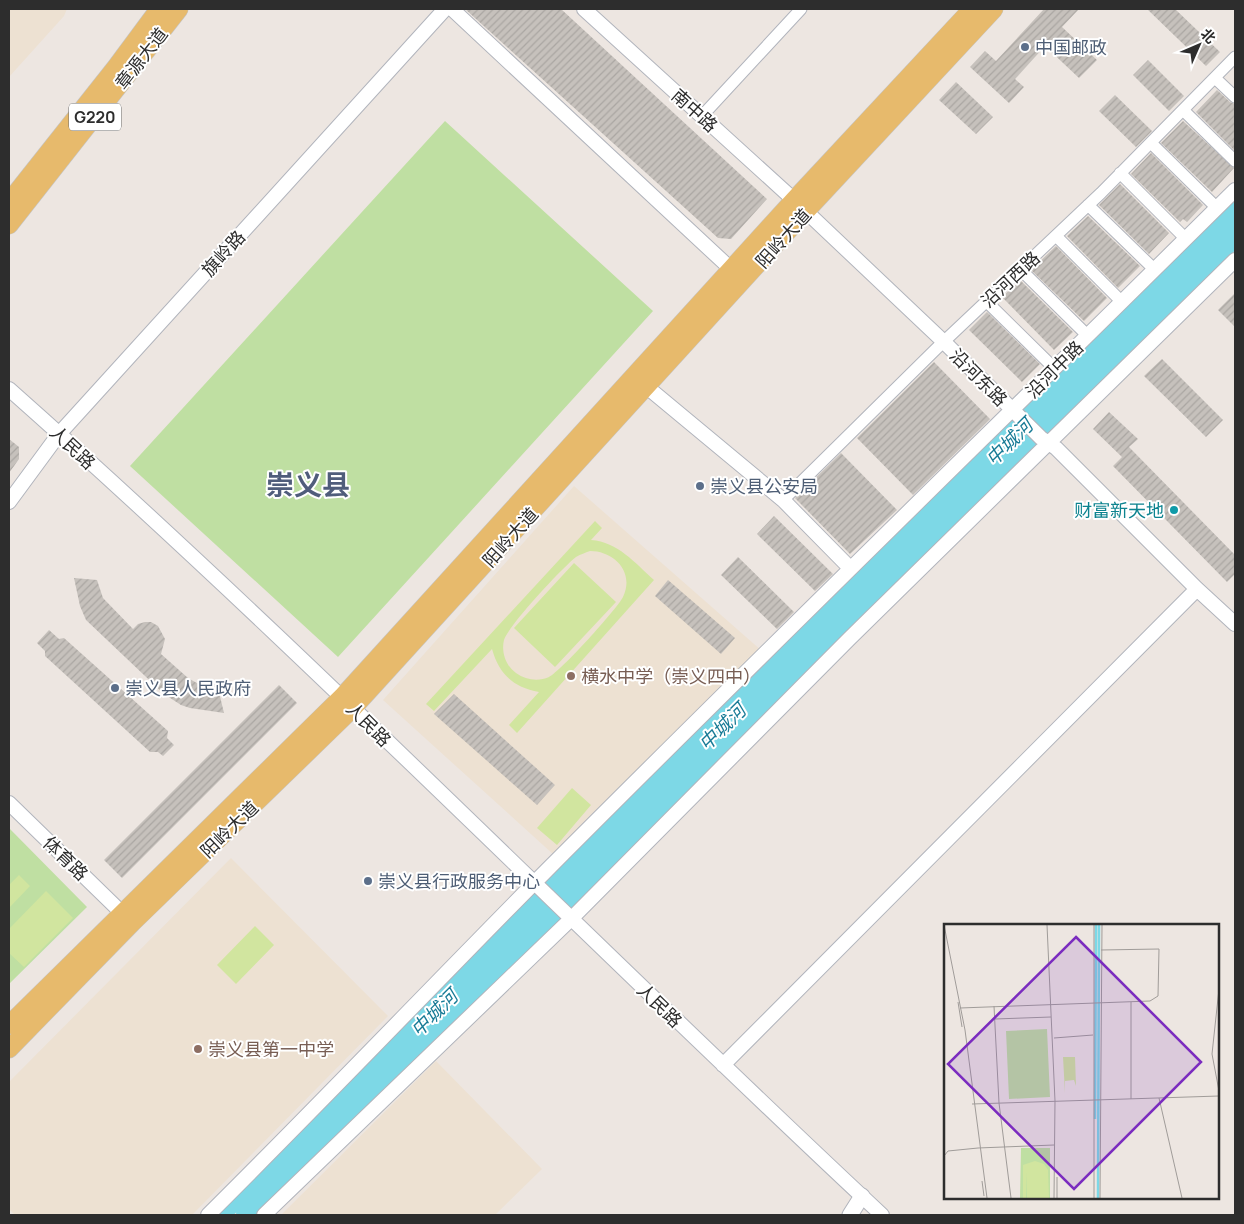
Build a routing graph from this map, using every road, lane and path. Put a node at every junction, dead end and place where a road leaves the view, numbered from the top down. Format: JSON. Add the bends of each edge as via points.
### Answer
{"nodes":[{"id":1,"x":159,"y":9,"type":"edge"},
{"id":2,"x":179,"y":9,"type":"edge"},
{"id":3,"x":445,"y":9,"type":"edge"},
{"id":4,"x":452,"y":9,"type":"edge"},
{"id":5,"x":584,"y":9,"type":"edge"},
{"id":6,"x":801,"y":9,"type":"edge"},
{"id":7,"x":972,"y":9,"type":"edge"},
{"id":8,"x":994,"y":9,"type":"edge"},
{"id":9,"x":1235,"y":57,"type":"edge"},
{"id":10,"x":1215,"y":78,"type":"junction"},
{"id":11,"x":1235,"y":97,"type":"edge"},
{"id":12,"x":1183,"y":110,"type":"junction"},
{"id":13,"x":702,"y":116,"type":"junction"},
{"id":14,"x":1150,"y":143,"type":"junction"},
{"id":15,"x":1235,"y":161,"type":"edge"},
{"id":16,"x":1120,"y":173,"type":"junction"},
{"id":17,"x":1235,"y":190,"type":"edge"},
{"id":18,"x":9,"y":202,"type":"edge"},
{"id":19,"x":1088,"y":205,"type":"junction"},
{"id":20,"x":800,"y":206,"type":"junction"},
{"id":21,"x":1217,"y":208,"type":"junction"},
{"id":22,"x":9,"y":225,"type":"edge"},
{"id":23,"x":1056,"y":236,"type":"junction"},
{"id":24,"x":1186,"y":239,"type":"junction"},
{"id":25,"x":1235,"y":260,"type":"edge"},
{"id":26,"x":1020,"y":269,"type":"junction"},
{"id":27,"x":732,"y":270,"type":"junction"},
{"id":28,"x":1155,"y":270,"type":"junction"},
{"id":29,"x":986,"y":301,"type":"junction"},
{"id":30,"x":1122,"y":302,"type":"junction"},
{"id":31,"x":1088,"y":336,"type":"junction"},
{"id":32,"x":944,"y":342,"type":"junction"},
{"id":33,"x":1055,"y":369,"type":"junction"},
{"id":34,"x":647,"y":387,"type":"junction"},
{"id":35,"x":9,"y":389,"type":"edge"},
{"id":36,"x":1015,"y":414,"type":"junction"},
{"id":37,"x":59,"y":434,"type":"junction"},
{"id":38,"x":1045,"y":441,"type":"junction"},
{"id":39,"x":783,"y":500,"type":"junction"},
{"id":40,"x":9,"y":502,"type":"edge"},
{"id":41,"x":850,"y":568,"type":"junction"},
{"id":42,"x":1197,"y":589,"type":"junction"},
{"id":43,"x":1235,"y":624,"type":"edge"},
{"id":44,"x":348,"y":703,"type":"junction"},
{"id":45,"x":9,"y":803,"type":"edge"},
{"id":46,"x":537,"y":887,"type":"junction"},
{"id":47,"x":122,"y":913,"type":"junction"},
{"id":48,"x":566,"y":915,"type":"junction"},
{"id":49,"x":9,"y":1026,"type":"edge"},
{"id":50,"x":9,"y":1049,"type":"edge"},
{"id":51,"x":723,"y":1065,"type":"junction"},
{"id":52,"x":862,"y":1196,"type":"junction"},
{"id":53,"x":208,"y":1215,"type":"edge"},
{"id":54,"x":264,"y":1215,"type":"edge"},
{"id":55,"x":850,"y":1215,"type":"edge"},
{"id":56,"x":882,"y":1215,"type":"edge"}],
"edges":[{"from":1,"to":18,"type":"main road","name":"章源大道","number":"G220"},
{"from":2,"to":22,"type":"main road","name":"章源大道","number":"G220"},
{"from":3,"to":37,"type":"street","name":"旗岭路"},
{"from":4,"to":27,"type":"street"},
{"from":5,"to":13,"type":"street","name":"南中路"},
{"from":6,"to":13,"type":"street"},
{"from":7,"to":20,"type":"main road","name":"阳岭大道"},
{"from":8,"to":20,"type":"main road","name":"阳岭大道"},
{"from":9,"to":10,"type":"street","name":"沿河西路"},
{"from":10,"to":11,"type":"street"},
{"from":10,"to":12,"type":"street","name":"沿河西路"},
{"from":12,"to":14,"type":"street","name":"沿河西路"},
{"from":12,"to":15,"type":"street"},
{"from":13,"to":20,"type":"street","name":"南中路"},
{"from":14,"to":16,"type":"street","name":"沿河西路"},
{"from":14,"to":21,"type":"street"},
{"from":16,"to":19,"type":"street","name":"沿河西路"},
{"from":16,"to":24,"type":"street"},
{"from":17,"to":21,"type":"street","name":"沿河中路"},
{"from":19,"to":23,"type":"street","name":"沿河西路"},
{"from":19,"to":28,"type":"street"},
{"from":20,"to":27,"type":"main road","name":"阳岭大道"},
{"from":20,"to":32,"type":"street","name":"沿河东路"},
{"from":20,"to":34,"type":"main road","name":"阳岭大道"},
{"from":21,"to":24,"type":"street","name":"沿河中路"},
{"from":23,"to":26,"type":"street","name":"沿河西路"},
{"from":23,"to":30,"type":"street"},
{"from":24,"to":28,"type":"street","name":"沿河中路"},
{"from":25,"to":38,"type":"street"},
{"from":26,"to":29,"type":"street","name":"沿河西路"},
{"from":26,"to":31,"type":"street"},
{"from":27,"to":44,"type":"main road","name":"阳岭大道"},
{"from":28,"to":30,"type":"street","name":"沿河中路"},
{"from":29,"to":32,"type":"street","name":"沿河西路"},
{"from":29,"to":33,"type":"street"},
{"from":30,"to":31,"type":"street","name":"沿河中路"},
{"from":31,"to":33,"type":"street","name":"沿河中路"},
{"from":32,"to":36,"type":"street","name":"沿河东路"},
{"from":32,"to":39,"type":"street","name":"沿河西路"},
{"from":33,"to":36,"type":"street","name":"沿河中路"},
{"from":34,"to":39,"type":"street"},
{"from":34,"to":44,"type":"main road","name":"阳岭大道"},
{"from":35,"to":37,"type":"street","name":"人民路"},
{"from":36,"to":38,"type":"street","name":"沿河东路"},
{"from":36,"to":41,"type":"street","name":"沿河中路"},
{"from":37,"to":40,"type":"street","name":"旗岭路"},
{"from":37,"to":44,"type":"street","name":"人民路"},
{"from":38,"to":42,"type":"street","name":"沿河东路","via":[[1056,448]]},
{"from":38,"to":48,"type":"street","via":[[849,639]]},
{"from":39,"to":41,"type":"street"},
{"from":41,"to":46,"type":"street","name":"沿河中路"},
{"from":42,"to":43,"type":"street","name":"沿河东路"},
{"from":42,"to":51,"type":"street"},
{"from":44,"to":46,"type":"street","name":"人民路"},
{"from":44,"to":47,"type":"main road","name":"阳岭大道"},
{"from":44,"to":50,"type":"main road","name":"阳岭大道"},
{"from":45,"to":47,"type":"street","name":"体育路"},
{"from":46,"to":48,"type":"street","name":"人民路"},
{"from":46,"to":53,"type":"street","name":"沿河中路"},
{"from":47,"to":49,"type":"main road","name":"阳岭大道"},
{"from":48,"to":51,"type":"street","name":"人民路"},
{"from":48,"to":54,"type":"street"},
{"from":51,"to":52,"type":"street","name":"人民路"},
{"from":52,"to":55,"type":"main road"},
{"from":52,"to":56,"type":"street","name":"人民路"}]}
